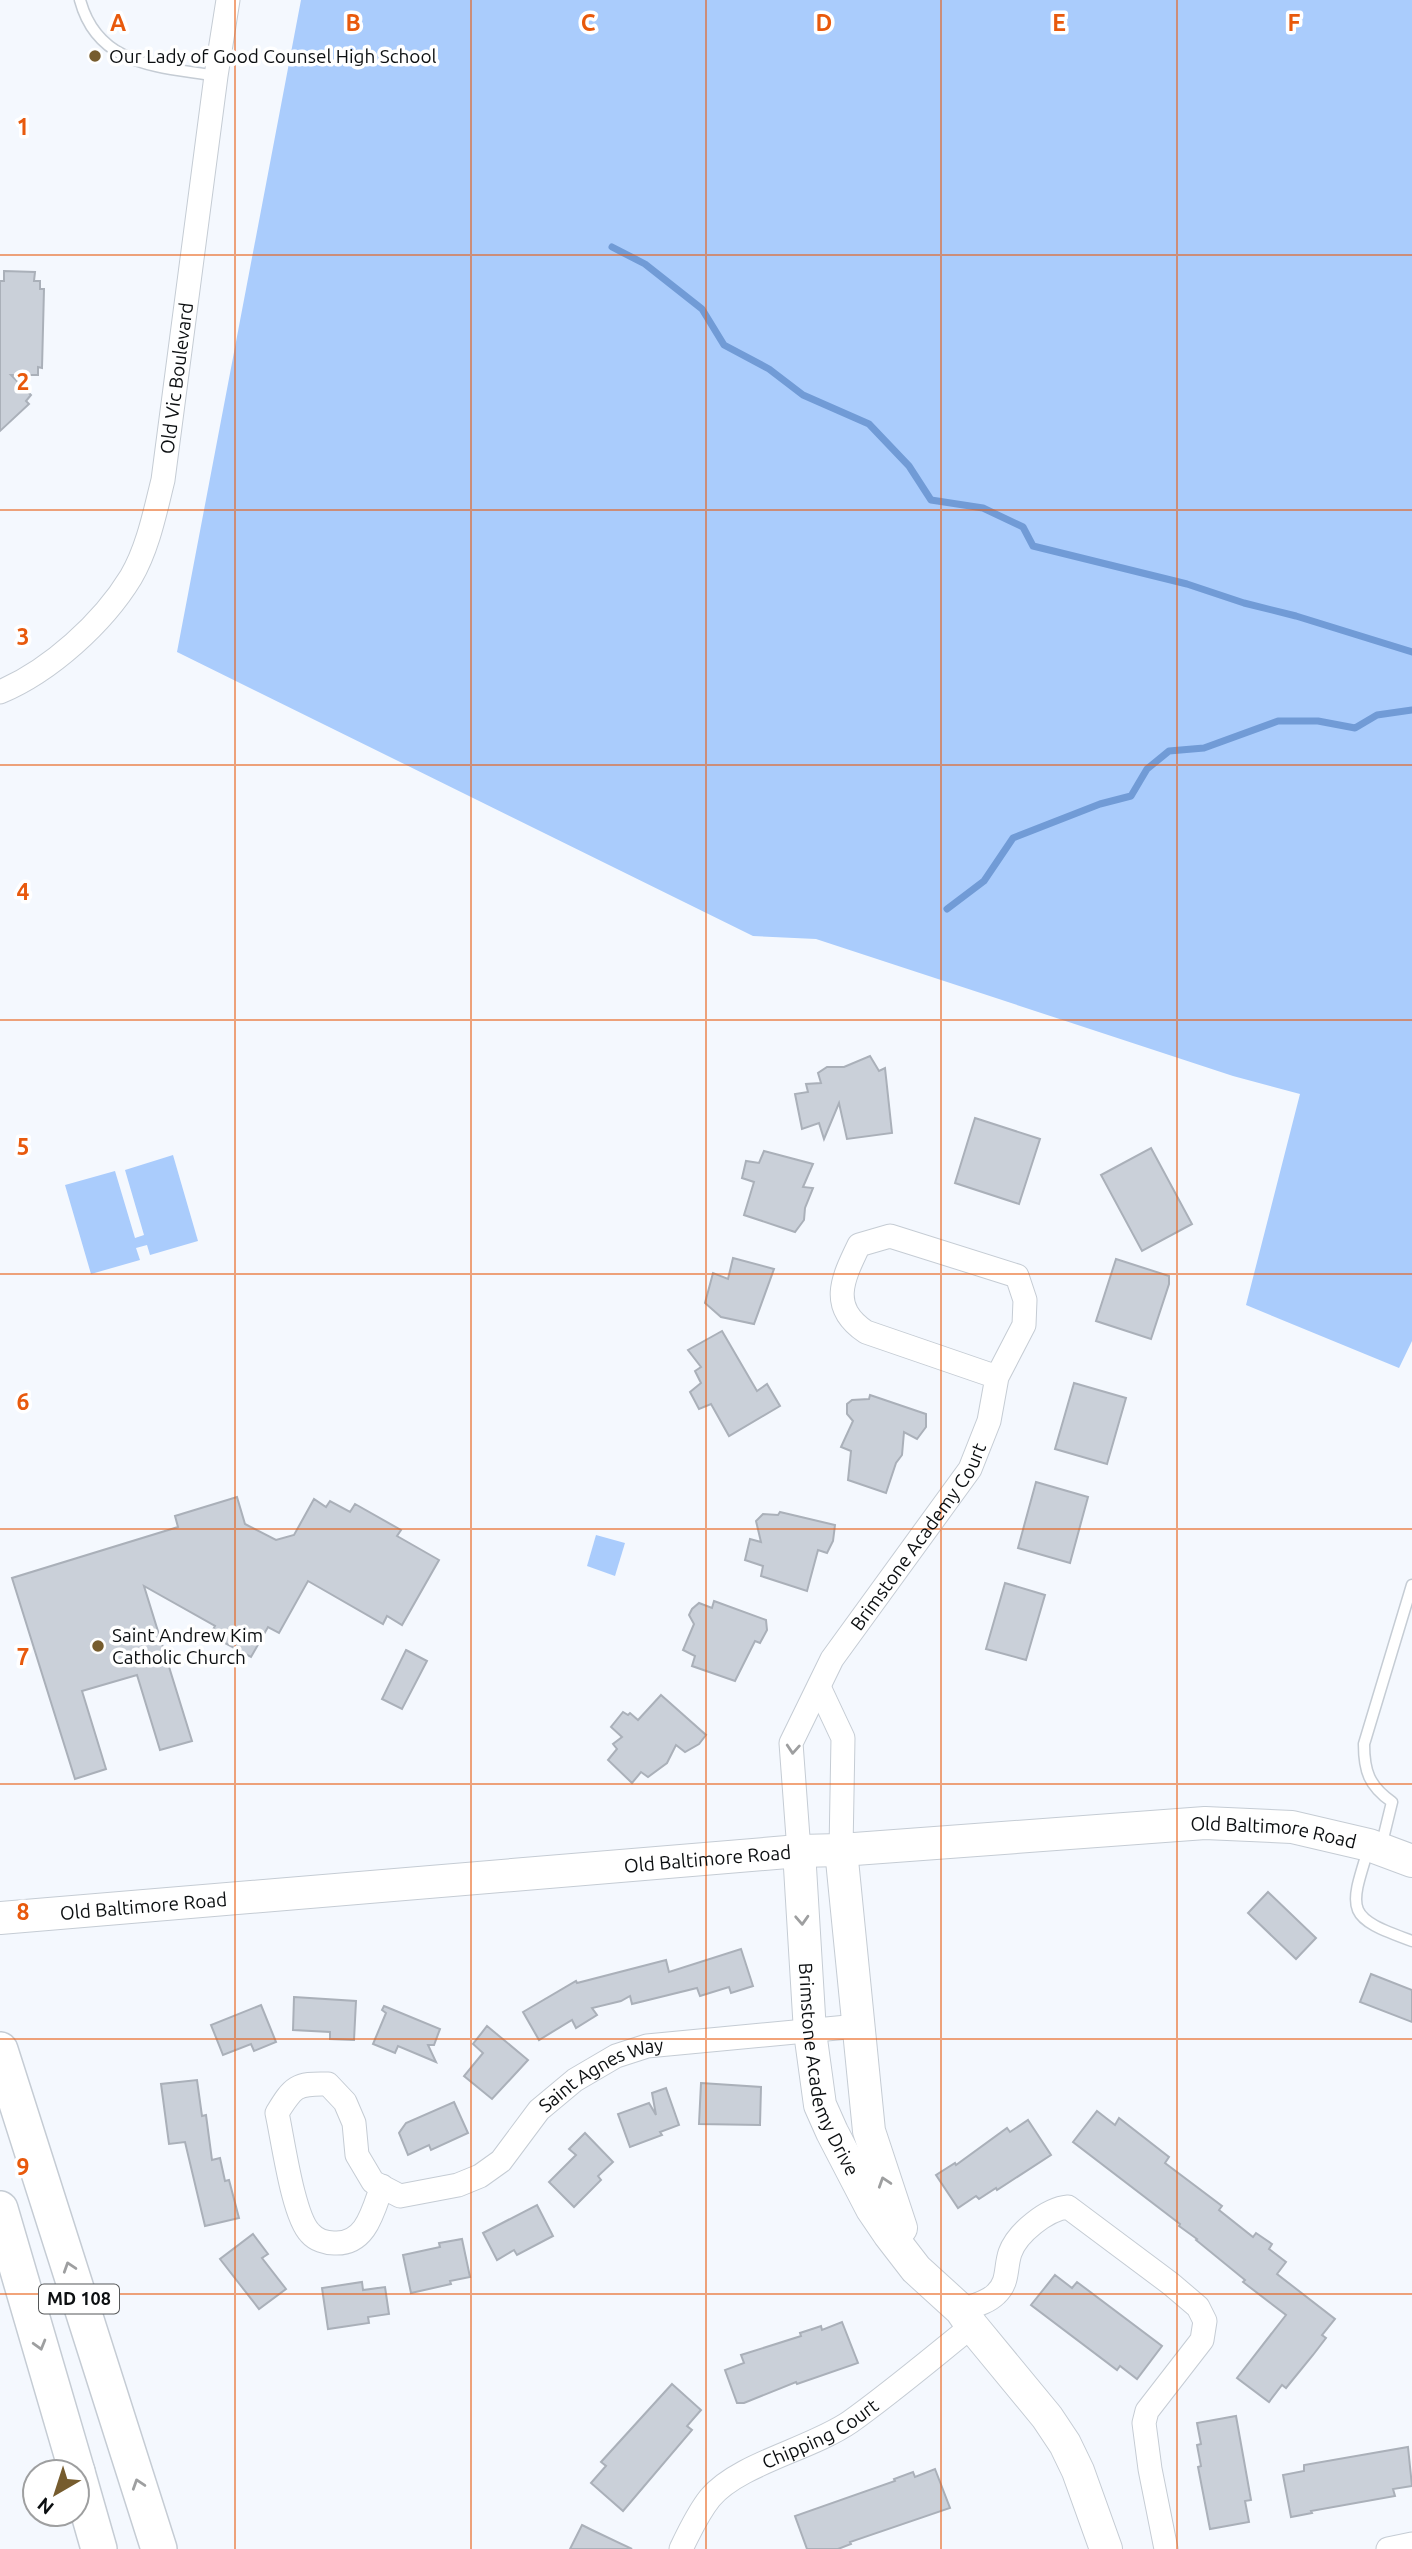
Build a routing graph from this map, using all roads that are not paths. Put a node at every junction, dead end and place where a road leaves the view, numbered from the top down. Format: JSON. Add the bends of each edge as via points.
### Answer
{"nodes":[{"id":1,"x":80,"y":0,"type":"edge"},
{"id":2,"x":229,"y":0,"type":"edge"},
{"id":3,"x":216,"y":76,"type":"junction"},
{"id":4,"x":0,"y":692,"type":"edge"},
{"id":5,"x":997,"y":1377,"type":"junction"},
{"id":6,"x":1412,"y":1585,"type":"edge"},
{"id":7,"x":819,"y":1687,"type":"junction"},
{"id":8,"x":1375,"y":1847,"type":"junction"},
{"id":9,"x":841,"y":1850,"type":"junction"},
{"id":10,"x":799,"y":1852,"type":"junction"},
{"id":11,"x":1412,"y":1861,"type":"edge"},
{"id":12,"x":0,"y":1918,"type":"edge"},
{"id":13,"x":1412,"y":1941,"type":"edge"},
{"id":14,"x":858,"y":2026,"type":"junction"},
{"id":15,"x":810,"y":2032,"type":"junction"},
{"id":16,"x":0,"y":2050,"type":"edge"},
{"id":17,"x":382,"y":2186,"type":"junction"},
{"id":18,"x":0,"y":2209,"type":"edge"},
{"id":19,"x":916,"y":2269,"type":"junction"},
{"id":20,"x":966,"y":2318,"type":"junction"},
{"id":21,"x":73,"y":2458,"type":"edge"},
{"id":22,"x":91,"y":2521,"type":"edge"},
{"id":23,"x":1412,"y":2544,"type":"edge"},
{"id":24,"x":1163,"y":2548,"type":"edge"},
{"id":25,"x":99,"y":2549,"type":"edge"},
{"id":26,"x":159,"y":2549,"type":"edge"},
{"id":27,"x":681,"y":2549,"type":"edge"},
{"id":28,"x":1106,"y":2549,"type":"edge"},
{"id":29,"x":1388,"y":2549,"type":"edge"}],
"edges":[{"from":1,"to":3,"type":"lane","via":[[94,31],[124,58]]},
{"from":2,"to":3,"type":"street","name":"Old Vic Boulevard"},
{"from":3,"to":4,"type":"street","name":"Old Vic Boulevard","via":[[163,480],[151,526],[131,576],[103,614],[77,642]]},
{"from":5,"to":5,"type":"street","name":"Brimstone Academy Court","via":[[1024,1325],[1025,1300],[1017,1276],[890,1236],[859,1245],[842,1290],[850,1322],[866,1332]]},
{"from":5,"to":7,"type":"street","name":"Brimstone Academy Court","via":[[989,1421],[970,1469],[832,1659]]},
{"from":6,"to":8,"type":"lane","via":[[1364,1744],[1364,1764],[1377,1792],[1392,1802]]},
{"from":7,"to":9,"type":"street","via":[[843,1738]]},
{"from":7,"to":10,"type":"street","name":"Brimstone Academy Court","one_way":true,"via":[[791,1743]]},
{"from":8,"to":9,"type":"street","name":"Old Baltimore Road","via":[[1292,1827],[1205,1823]]},
{"from":8,"to":11,"type":"street","name":"Old Baltimore Road"},
{"from":8,"to":13,"type":"lane","via":[[1357,1884],[1356,1905],[1362,1918],[1375,1927]]},
{"from":9,"to":10,"type":"street","name":"Old Baltimore Road"},
{"from":9,"to":14,"type":"street","name":"Brimstone Academy Drive"},
{"from":10,"to":12,"type":"street","name":"Old Baltimore Road"},
{"from":10,"to":15,"type":"street","name":"Brimstone Academy Drive","one_way":true},
{"from":14,"to":15,"type":"street","name":"Saint Agnes Way"},
{"from":19,"to":14,"type":"street","name":"Brimstone Academy Drive","one_way":true,"via":[[869,2131]]},
{"from":15,"to":17,"type":"street","name":"Saint Agnes Way","via":[[647,2046],[616,2056],[575,2080],[539,2110],[501,2161],[480,2176],[400,2196]]},
{"from":15,"to":19,"type":"street","name":"Brimstone Academy Drive","via":[[820,2105],[832,2132],[872,2209]]},
{"from":26,"to":16,"type":"main road","number":"MD 108","one_way":true},
{"from":17,"to":17,"type":"street","via":[[358,2236],[346,2244],[325,2243],[310,2235],[300,2218],[277,2113],[289,2094],[305,2083],[328,2084],[345,2102],[354,2123],[357,2155],[373,2182]]},
{"from":18,"to":21,"type":"main road","number":"MD 108","one_way":true},
{"from":19,"to":20,"type":"street","name":"Brimstone Academy Drive"},
{"from":20,"to":24,"type":"street","name":"Chipping Court","via":[[1006,2280],[1014,2244],[1042,2219],[1069,2207],[1198,2307],[1205,2321],[1202,2340],[1147,2411],[1144,2423]]},
{"from":20,"to":27,"type":"street","name":"Chipping Court","via":[[849,2422],[725,2484],[711,2497]]},
{"from":20,"to":28,"type":"street","name":"Brimstone Academy Drive","via":[[1065,2444]]},
{"from":22,"to":25,"type":"main road","number":"MD 108"},
{"from":23,"to":29,"type":"street"}]}
